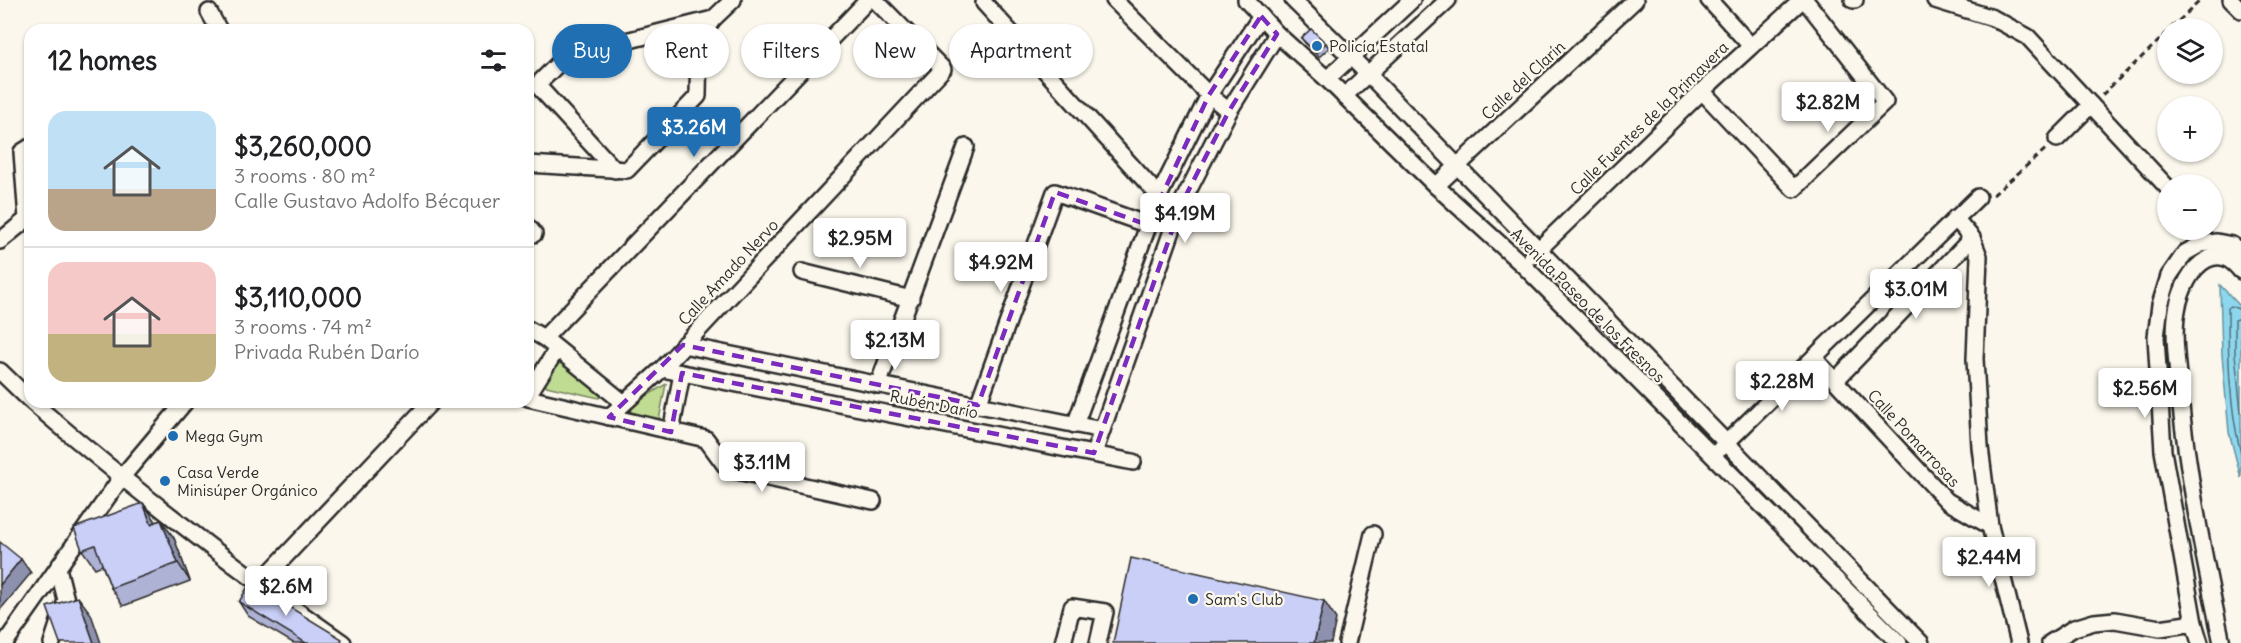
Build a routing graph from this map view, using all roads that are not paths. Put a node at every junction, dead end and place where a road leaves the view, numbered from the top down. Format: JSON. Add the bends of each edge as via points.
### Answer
{"nodes":[{"id":1,"x":733,"y":0,"type":"edge"},
{"id":2,"x":868,"y":0,"type":"edge"},
{"id":3,"x":875,"y":0,"type":"edge"},
{"id":4,"x":1114,"y":0,"type":"edge"},
{"id":5,"x":1246,"y":0,"type":"edge"},
{"id":6,"x":1293,"y":0,"type":"edge"},
{"id":7,"x":1412,"y":0,"type":"edge"},
{"id":8,"x":1448,"y":0,"type":"edge"},
{"id":9,"x":1635,"y":0,"type":"edge"},
{"id":10,"x":1709,"y":0,"type":"edge"},
{"id":11,"x":1803,"y":0,"type":"edge"},
{"id":12,"x":1935,"y":0,"type":"edge"},
{"id":13,"x":2231,"y":0,"type":"edge"},
{"id":14,"x":984,"y":3,"type":"dead end"},
{"id":15,"x":2241,"y":10,"type":"edge"},
{"id":16,"x":209,"y":12,"type":"dead end"},
{"id":17,"x":1261,"y":16,"type":"junction"},
{"id":18,"x":713,"y":19,"type":"junction"},
{"id":19,"x":216,"y":24,"type":"edge"},
{"id":20,"x":1277,"y":34,"type":"junction"},
{"id":21,"x":1751,"y":46,"type":"junction"},
{"id":22,"x":1348,"y":57,"type":"junction"},
{"id":23,"x":1368,"y":74,"type":"junction"},
{"id":24,"x":1327,"y":79,"type":"junction"},
{"id":25,"x":1702,"y":91,"type":"junction"},
{"id":26,"x":1209,"y":95,"type":"junction"},
{"id":27,"x":1344,"y":96,"type":"junction"},
{"id":28,"x":2091,"y":105,"type":"junction"},
{"id":29,"x":1229,"y":111,"type":"junction"},
{"id":30,"x":2057,"y":139,"type":"road end"},
{"id":31,"x":966,"y":147,"type":"dead end"},
{"id":32,"x":24,"y":151,"type":"edge"},
{"id":33,"x":534,"y":164,"type":"edge"},
{"id":34,"x":1456,"y":167,"type":"junction"},
{"id":35,"x":615,"y":170,"type":"junction"},
{"id":36,"x":2157,"y":176,"type":"edge"},
{"id":37,"x":24,"y":179,"type":"edge"},
{"id":38,"x":1436,"y":186,"type":"junction"},
{"id":39,"x":1159,"y":196,"type":"junction"},
{"id":40,"x":1978,"y":196,"type":"road end"},
{"id":41,"x":1955,"y":218,"type":"junction"},
{"id":42,"x":24,"y":222,"type":"edge"},
{"id":43,"x":1148,"y":225,"type":"junction"},
{"id":44,"x":1972,"y":238,"type":"junction"},
{"id":45,"x":0,"y":242,"type":"edge"},
{"id":46,"x":2217,"y":242,"type":"joint"},
{"id":47,"x":1538,"y":250,"type":"junction"},
{"id":48,"x":2234,"y":255,"type":"edge"},
{"id":49,"x":1523,"y":265,"type":"junction"},
{"id":50,"x":2241,"y":271,"type":"edge"},
{"id":51,"x":802,"y":272,"type":"dead end"},
{"id":52,"x":911,"y":299,"type":"junction"},
{"id":53,"x":534,"y":332,"type":"edge"},
{"id":54,"x":544,"y":338,"type":"junction"},
{"id":55,"x":683,"y":345,"type":"junction"},
{"id":56,"x":557,"y":349,"type":"junction"},
{"id":57,"x":1814,"y":358,"type":"junction"},
{"id":58,"x":662,"y":369,"type":"junction"},
{"id":59,"x":0,"y":371,"type":"edge"},
{"id":60,"x":681,"y":373,"type":"junction"},
{"id":61,"x":1836,"y":380,"type":"junction"},
{"id":62,"x":878,"y":385,"type":"junction"},
{"id":63,"x":534,"y":386,"type":"edge"},
{"id":64,"x":24,"y":395,"type":"edge"},
{"id":65,"x":534,"y":398,"type":"edge"},
{"id":66,"x":624,"y":403,"type":"junction"},
{"id":67,"x":978,"y":405,"type":"junction"},
{"id":68,"x":39,"y":408,"type":"edge"},
{"id":69,"x":180,"y":408,"type":"edge"},
{"id":70,"x":425,"y":408,"type":"edge"},
{"id":71,"x":609,"y":417,"type":"junction"},
{"id":72,"x":1075,"y":424,"type":"junction"},
{"id":73,"x":1101,"y":430,"type":"junction"},
{"id":74,"x":671,"y":432,"type":"junction"},
{"id":75,"x":1728,"y":442,"type":"junction"},
{"id":76,"x":1094,"y":453,"type":"junction"},
{"id":77,"x":1714,"y":455,"type":"junction"},
{"id":78,"x":1133,"y":462,"type":"dead end"},
{"id":79,"x":121,"y":478,"type":"junction"},
{"id":80,"x":873,"y":501,"type":"dead end"},
{"id":81,"x":1990,"y":526,"type":"junction"},
{"id":82,"x":1373,"y":534,"type":"dead end"},
{"id":83,"x":58,"y":568,"type":"junction"},
{"id":84,"x":258,"y":585,"type":"junction"},
{"id":85,"x":2194,"y":623,"type":"junction"},
{"id":86,"x":5,"y":643,"type":"edge"},
{"id":87,"x":52,"y":643,"type":"edge"},
{"id":88,"x":343,"y":643,"type":"edge"},
{"id":89,"x":1063,"y":643,"type":"edge"},
{"id":90,"x":1098,"y":643,"type":"edge"},
{"id":91,"x":1347,"y":643,"type":"edge"},
{"id":92,"x":1899,"y":643,"type":"edge"},
{"id":93,"x":1921,"y":643,"type":"edge"},
{"id":94,"x":2019,"y":643,"type":"edge"},
{"id":95,"x":2050,"y":643,"type":"edge"},
{"id":96,"x":2200,"y":643,"type":"edge"},
{"id":97,"x":2222,"y":643,"type":"edge"}],
"edges":[{"from":1,"to":18,"type":"street"},
{"from":2,"to":54,"type":"street"},
{"from":3,"to":55,"type":"street","name":"Calle Amado Nervo","via":[[943,69]]},
{"from":4,"to":26,"type":"street"},
{"from":5,"to":17,"type":"street","name":"Avenida Paseo de los Fresnos"},
{"from":6,"to":22,"type":"street","name":"Avenida Paseo de los Fresnos"},
{"from":7,"to":22,"type":"street"},
{"from":8,"to":23,"type":"street"},
{"from":9,"to":34,"type":"street","name":"Calle del Clarín"},
{"from":10,"to":21,"type":"street"},
{"from":11,"to":21,"type":"street","name":"Calle Fuentes de la Primavera"},
{"from":11,"to":25,"type":"street","via":[[1885,102],[1794,189]]},
{"from":12,"to":28,"type":"street","via":[[1993,18],[2028,37]]},
{"from":13,"to":15,"type":"street"},
{"from":14,"to":39,"type":"street"},
{"from":16,"to":19,"type":"street"},
{"from":17,"to":20,"type":"street","name":"Avenida Paseo de los Fresnos"},
{"from":17,"to":26,"type":"street"},
{"from":18,"to":35,"type":"street","via":[[699,39],[698,96],[627,170]]},
{"from":18,"to":35,"type":"street","via":[[566,56],[537,85]]},
{"from":20,"to":24,"type":"street","name":"Avenida Paseo de los Fresnos"},
{"from":20,"to":29,"type":"street"},
{"from":21,"to":25,"type":"street","name":"Calle Fuentes de la Primavera"},
{"from":22,"to":23,"type":"street","name":"Avenida Paseo de los Fresnos"},
{"from":22,"to":24,"type":"street"},
{"from":23,"to":27,"type":"street"},
{"from":23,"to":34,"type":"street","name":"Avenida Paseo de los Fresnos"},
{"from":24,"to":27,"type":"street","name":"Avenida Paseo de los Fresnos"},
{"from":25,"to":47,"type":"street","name":"Calle Fuentes de la Primavera"},
{"from":26,"to":29,"type":"street"},
{"from":26,"to":39,"type":"street"},
{"from":27,"to":38,"type":"street","name":"Avenida Paseo de los Fresnos"},
{"from":28,"to":30,"type":"street"},
{"from":28,"to":36,"type":"street"},
{"from":29,"to":73,"type":"street","via":[[1181,205]]},
{"from":31,"to":52,"type":"street"},
{"from":32,"to":37,"type":"street"},
{"from":33,"to":35,"type":"street"},
{"from":34,"to":38,"type":"street","name":"Calle del Clarín"},
{"from":34,"to":47,"type":"street","name":"Avenida Paseo de los Fresnos"},
{"from":38,"to":49,"type":"street","name":"Avenida Paseo de los Fresnos"},
{"from":39,"to":43,"type":"street"},
{"from":40,"to":41,"type":"street"},
{"from":41,"to":44,"type":"street"},
{"from":41,"to":57,"type":"street"},
{"from":42,"to":45,"type":"street"},
{"from":43,"to":67,"type":"street","via":[[1055,192]]},
{"from":43,"to":72,"type":"street"},
{"from":44,"to":61,"type":"street"},
{"from":44,"to":81,"type":"street","via":[[1979,256],[1976,359],[1980,447]]},
{"from":46,"to":48,"type":"street","via":[[2232,245]]},
{"from":46,"to":85,"type":"street","via":[[2201,244],[2185,253],[2169,276],[2156,337],[2163,452]]},
{"from":47,"to":49,"type":"street","name":"Calle Fuentes de la Primavera"},
{"from":47,"to":75,"type":"street","name":"Avenida Paseo de los Fresnos"},
{"from":48,"to":50,"type":"street"},
{"from":48,"to":97,"type":"street","via":[[2206,260],[2185,283],[2175,336],[2184,446]]},
{"from":49,"to":77,"type":"street","name":"Avenida Paseo de los Fresnos"},
{"from":51,"to":52,"type":"street"},
{"from":52,"to":62,"type":"street"},
{"from":53,"to":54,"type":"street"},
{"from":54,"to":56,"type":"street"},
{"from":55,"to":58,"type":"street","name":"Calle Amado Nervo"},
{"from":55,"to":62,"type":"street","name":"Rubén Darío"},
{"from":56,"to":63,"type":"street"},
{"from":56,"to":66,"type":"street"},
{"from":57,"to":61,"type":"street","name":"Calle Pomarrosas"},
{"from":57,"to":75,"type":"street"},
{"from":58,"to":60,"type":"street","name":"Rubén Darío"},
{"from":58,"to":66,"type":"street","name":"Calle Amado Nervo"},
{"from":59,"to":64,"type":"street"},
{"from":60,"to":74,"type":"street"},
{"from":60,"to":76,"type":"street","name":"Rubén Darío"},
{"from":61,"to":81,"type":"street","name":"Calle Pomarrosas","via":[[1947,501]]},
{"from":62,"to":67,"type":"street","name":"Rubén Darío"},
{"from":65,"to":71,"type":"street"},
{"from":66,"to":71,"type":"street","name":"Calle Amado Nervo"},
{"from":67,"to":72,"type":"street","name":"Rubén Darío"},
{"from":68,"to":79,"type":"street"},
{"from":69,"to":79,"type":"street"},
{"from":70,"to":84,"type":"street"},
{"from":71,"to":74,"type":"street"},
{"from":72,"to":73,"type":"street","name":"Rubén Darío"},
{"from":73,"to":76,"type":"street"},
{"from":74,"to":80,"type":"street","via":[[706,439],[728,469]]},
{"from":75,"to":77,"type":"street"},
{"from":75,"to":93,"type":"street","name":"Avenida Paseo de los Fresnos"},
{"from":76,"to":78,"type":"street","name":"Rubén Darío"},
{"from":77,"to":92,"type":"street","name":"Avenida Paseo de los Fresnos"},
{"from":79,"to":83,"type":"street"},
{"from":79,"to":84,"type":"street"},
{"from":81,"to":94,"type":"street"},
{"from":82,"to":91,"type":"street"},
{"from":83,"to":86,"type":"street"},
{"from":83,"to":87,"type":"street","via":[[66,600]]},
{"from":84,"to":88,"type":"street"},
{"from":85,"to":95,"type":"street","via":[[2160,628],[2115,620],[2094,622],[2074,628]]},
{"from":85,"to":96,"type":"street"},
{"from":89,"to":90,"type":"street","via":[[1072,607],[1105,612]]}]}
